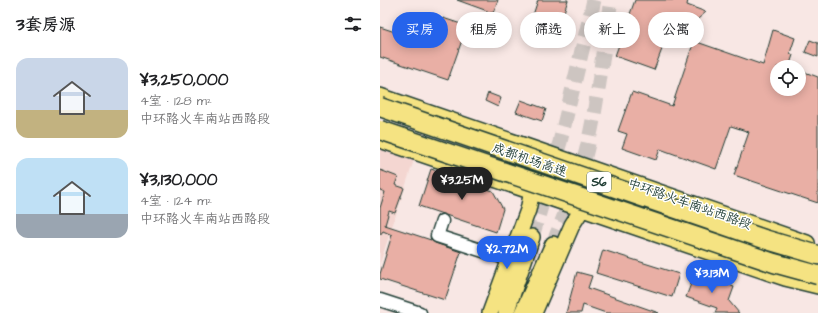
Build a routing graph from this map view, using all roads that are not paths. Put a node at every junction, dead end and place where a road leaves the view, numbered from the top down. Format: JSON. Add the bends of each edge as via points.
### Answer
{"nodes":[{"id":1,"x":380,"y":96,"type":"edge"},
{"id":2,"x":380,"y":107,"type":"edge"},
{"id":3,"x":380,"y":130,"type":"edge"},
{"id":4,"x":380,"y":140,"type":"edge"},
{"id":5,"x":544,"y":153,"type":"junction"},
{"id":6,"x":595,"y":170,"type":"junction"},
{"id":7,"x":532,"y":191,"type":"junction"},
{"id":8,"x":582,"y":209,"type":"junction"},
{"id":9,"x":442,"y":221,"type":"dead end"},
{"id":10,"x":527,"y":233,"type":"junction"},
{"id":11,"x":558,"y":245,"type":"junction"},
{"id":12,"x":818,"y":246,"type":"edge"},
{"id":13,"x":818,"y":255,"type":"edge"},
{"id":14,"x":511,"y":260,"type":"junction"},
{"id":15,"x":818,"y":275,"type":"edge"},
{"id":16,"x":818,"y":286,"type":"edge"},
{"id":17,"x":380,"y":300,"type":"edge"},
{"id":18,"x":420,"y":313,"type":"edge"},
{"id":19,"x":490,"y":313,"type":"edge"},
{"id":20,"x":506,"y":313,"type":"edge"},
{"id":21,"x":522,"y":313,"type":"edge"},
{"id":22,"x":534,"y":313,"type":"edge"}],
"edges":[{"from":1,"to":5,"type":"main road","name":"中环路火车南站西路段"},
{"from":2,"to":13,"type":"highway","name":"成都机场高速","number":"S6","bridge":true,"via":[[764,239]]},
{"from":3,"to":15,"type":"highway","name":"成都机场高速","number":"S6","bridge":true,"via":[[774,263]]},
{"from":4,"to":7,"type":"main road"},
{"from":5,"to":6,"type":"main road","name":"中环路火车南站西路段"},
{"from":5,"to":7,"type":"main road"},
{"from":6,"to":8,"type":"main road"},
{"from":6,"to":12,"type":"main road","name":"中环路火车南站西路段"},
{"from":7,"to":8,"type":"main road"},
{"from":7,"to":10,"type":"main road"},
{"from":8,"to":11,"type":"main road"},
{"from":8,"to":16,"type":"main road","via":[[785,278]]},
{"from":9,"to":14,"type":"street","via":[[438,236]]},
{"from":10,"to":11,"type":"main road","via":[[559,241]]},
{"from":10,"to":14,"type":"main road"},
{"from":10,"to":20,"type":"main road"},
{"from":11,"to":21,"type":"main road"},
{"from":11,"to":22,"type":"main road"},
{"from":14,"to":19,"type":"main road"},
{"from":17,"to":18,"type":"street"}]}
